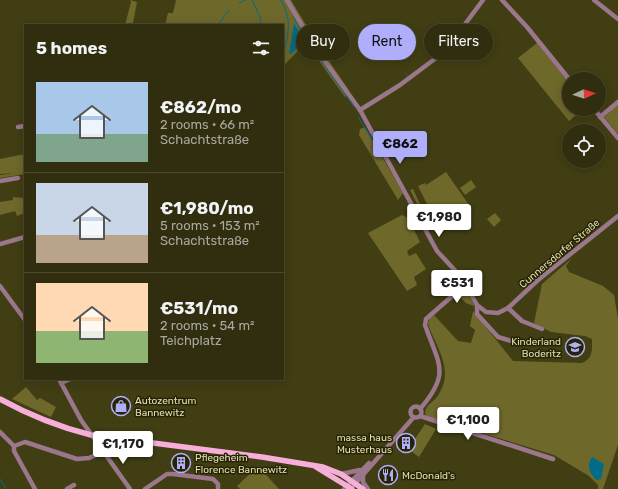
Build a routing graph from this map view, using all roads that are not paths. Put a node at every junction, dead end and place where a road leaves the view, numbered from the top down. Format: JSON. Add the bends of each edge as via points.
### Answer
{"nodes":[{"id":1,"x":287,"y":0,"type":"edge"},
{"id":2,"x":483,"y":0,"type":"edge"},
{"id":3,"x":502,"y":0,"type":"edge"},
{"id":4,"x":594,"y":0,"type":"edge"},
{"id":5,"x":618,"y":19,"type":"edge"},
{"id":6,"x":563,"y":72,"type":"edge"},
{"id":7,"x":618,"y":102,"type":"edge"},
{"id":8,"x":360,"y":110,"type":"junction"},
{"id":9,"x":600,"y":117,"type":"joint"},
{"id":10,"x":24,"y":126,"type":"edge"},
{"id":11,"x":18,"y":127,"type":"dead end"},
{"id":12,"x":618,"y":138,"type":"edge"},
{"id":13,"x":18,"y":178,"type":"dead end"},
{"id":14,"x":0,"y":181,"type":"edge"},
{"id":15,"x":618,"y":216,"type":"edge"},
{"id":16,"x":24,"y":237,"type":"edge"},
{"id":17,"x":0,"y":244,"type":"edge"},
{"id":18,"x":459,"y":275,"type":"junction"},
{"id":19,"x":0,"y":286,"type":"edge"},
{"id":20,"x":459,"y":290,"type":"junction"},
{"id":21,"x":469,"y":290,"type":"junction"},
{"id":22,"x":478,"y":305,"type":"junction"},
{"id":23,"x":510,"y":306,"type":"junction"},
{"id":24,"x":24,"y":319,"type":"edge"},
{"id":25,"x":542,"y":329,"type":"dead end"},
{"id":26,"x":511,"y":341,"type":"dead end"},
{"id":27,"x":60,"y":381,"type":"edge"},
{"id":28,"x":0,"y":399,"type":"edge"},
{"id":29,"x":420,"y":409,"type":"junction"},
{"id":30,"x":420,"y":416,"type":"junction"},
{"id":31,"x":413,"y":418,"type":"junction"},
{"id":32,"x":0,"y":432,"type":"edge"},
{"id":33,"x":91,"y":435,"type":"junction"},
{"id":34,"x":14,"y":446,"type":"junction"},
{"id":35,"x":102,"y":452,"type":"junction"},
{"id":36,"x":553,"y":459,"type":"dead end"},
{"id":37,"x":315,"y":466,"type":"junction"},
{"id":38,"x":363,"y":471,"type":"junction"},
{"id":39,"x":341,"y":474,"type":"junction"},
{"id":40,"x":74,"y":485,"type":"dead end"},
{"id":41,"x":350,"y":486,"type":"edge"},
{"id":42,"x":35,"y":489,"type":"edge"},
{"id":43,"x":66,"y":489,"type":"edge"},
{"id":44,"x":130,"y":489,"type":"edge"},
{"id":45,"x":145,"y":489,"type":"edge"},
{"id":46,"x":218,"y":489,"type":"edge"},
{"id":47,"x":363,"y":489,"type":"edge"},
{"id":48,"x":368,"y":489,"type":"edge"}],
"edges":[{"from":1,"to":8,"type":"street","via":[[314,46]]},
{"from":2,"to":8,"type":"street","via":[[454,39],[436,58]]},
{"from":3,"to":6,"type":"street"},
{"from":4,"to":5,"type":"street"},
{"from":7,"to":9,"type":"street"},
{"from":8,"to":18,"type":"street","via":[[437,251]]},
{"from":9,"to":12,"type":"street"},
{"from":10,"to":11,"type":"street"},
{"from":13,"to":14,"type":"street"},
{"from":15,"to":23,"type":"street","name":"Cunnersdorfer Straße","via":[[538,280]]},
{"from":16,"to":17,"type":"street"},
{"from":18,"to":20,"type":"street"},
{"from":18,"to":21,"type":"street"},
{"from":19,"to":24,"type":"street"},
{"from":20,"to":21,"type":"street"},
{"from":20,"to":29,"type":"street","via":[[425,322],[438,361],[440,378]]},
{"from":21,"to":22,"type":"street"},
{"from":22,"to":23,"type":"street","via":[[492,314],[498,314]]},
{"from":22,"to":26,"type":"street","via":[[477,314],[492,331],[498,337]]},
{"from":23,"to":25,"type":"street","via":[[522,321]]},
{"from":27,"to":33,"type":"street"},
{"from":28,"to":33,"type":"main road","via":[[59,427]]},
{"from":29,"to":30,"type":"street"},
{"from":29,"to":31,"type":"street","via":[[414,407],[411,410]]},
{"from":30,"to":31,"type":"street"},
{"from":30,"to":36,"type":"street"},
{"from":31,"to":38,"type":"street"},
{"from":32,"to":34,"type":"street"},
{"from":33,"to":35,"type":"street"},
{"from":33,"to":37,"type":"main road","via":[[275,458]]},
{"from":34,"to":35,"type":"street","via":[[25,442],[78,459],[89,458]]},
{"from":34,"to":42,"type":"street","via":[[15,454]]},
{"from":35,"to":44,"type":"street"},
{"from":37,"to":39,"type":"main road"},
{"from":37,"to":41,"type":"main road"},
{"from":38,"to":39,"type":"street"},
{"from":38,"to":41,"type":"street"},
{"from":38,"to":48,"type":"street","via":[[363,482]]},
{"from":39,"to":41,"type":"main road"},
{"from":40,"to":43,"type":"street"},
{"from":41,"to":47,"type":"main road"},
{"from":45,"to":46,"type":"street","via":[[166,474],[173,474],[213,479],[218,484]]}]}
